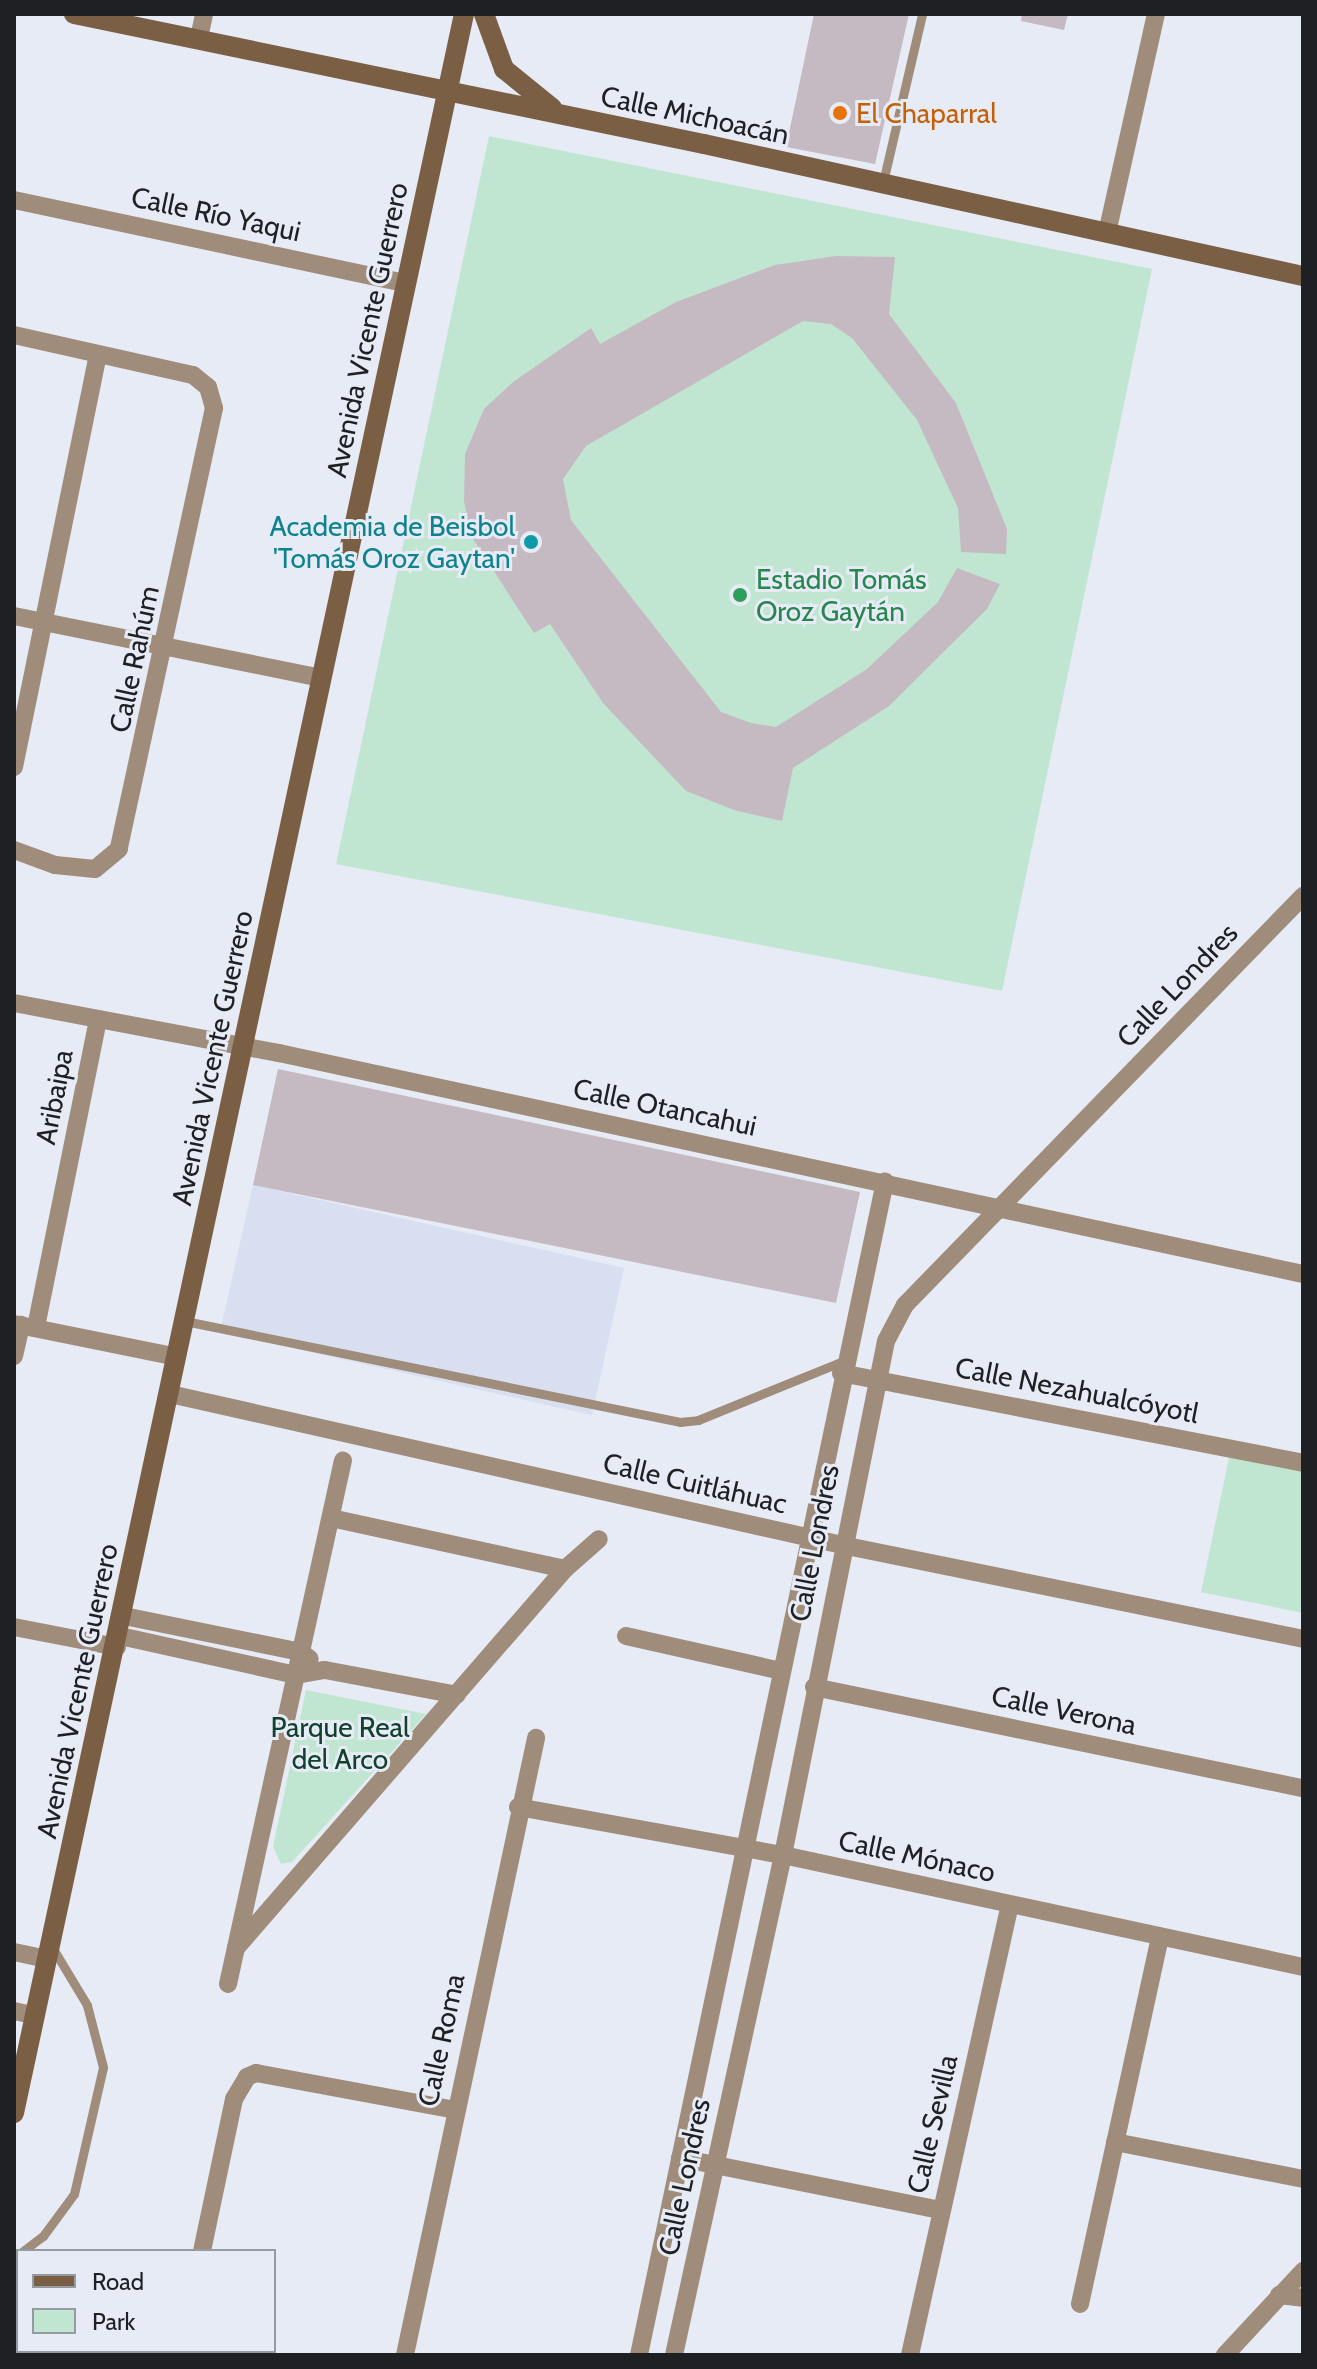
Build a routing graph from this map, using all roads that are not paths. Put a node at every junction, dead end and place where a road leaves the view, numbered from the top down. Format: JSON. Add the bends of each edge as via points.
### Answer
{"nodes":[{"id":1,"x":74,"y":14,"type":"edge"},
{"id":2,"x":204,"y":14,"type":"edge"},
{"id":3,"x":464,"y":14,"type":"edge"},
{"id":4,"x":484,"y":14,"type":"edge"},
{"id":5,"x":922,"y":14,"type":"edge"},
{"id":6,"x":1156,"y":14,"type":"edge"},
{"id":7,"x":199,"y":38,"type":"junction"},
{"id":8,"x":446,"y":90,"type":"junction"},
{"id":9,"x":562,"y":115,"type":"junction"},
{"id":10,"x":882,"y":185,"type":"junction"},
{"id":11,"x":14,"y":200,"type":"edge"},
{"id":12,"x":1107,"y":233,"type":"junction"},
{"id":13,"x":1303,"y":276,"type":"edge"},
{"id":14,"x":406,"y":283,"type":"junction"},
{"id":15,"x":14,"y":335,"type":"edge"},
{"id":16,"x":98,"y":355,"type":"junction"},
{"id":17,"x":14,"y":616,"type":"edge"},
{"id":18,"x":41,"y":621,"type":"junction"},
{"id":19,"x":166,"y":647,"type":"junction"},
{"id":20,"x":322,"y":678,"type":"junction"},
{"id":21,"x":14,"y":767,"type":"edge"},
{"id":22,"x":14,"y":850,"type":"edge"},
{"id":23,"x":1303,"y":896,"type":"edge"},
{"id":24,"x":14,"y":1003,"type":"edge"},
{"id":25,"x":98,"y":1019,"type":"junction"},
{"id":26,"x":243,"y":1046,"type":"junction"},
{"id":27,"x":885,"y":1182,"type":"junction"},
{"id":28,"x":999,"y":1208,"type":"junction"},
{"id":29,"x":1303,"y":1274,"type":"edge"},
{"id":30,"x":185,"y":1321,"type":"junction"},
{"id":31,"x":24,"y":1325,"type":"edge"},
{"id":32,"x":14,"y":1356,"type":"edge"},
{"id":33,"x":177,"y":1357,"type":"junction"},
{"id":34,"x":842,"y":1367,"type":"junction"},
{"id":35,"x":876,"y":1380,"type":"junction"},
{"id":36,"x":170,"y":1394,"type":"junction"},
{"id":37,"x":343,"y":1460,"type":"dead end"},
{"id":38,"x":1303,"y":1463,"type":"edge"},
{"id":39,"x":331,"y":1518,"type":"junction"},
{"id":40,"x":807,"y":1537,"type":"junction"},
{"id":41,"x":599,"y":1539,"type":"dead end"},
{"id":42,"x":842,"y":1545,"type":"junction"},
{"id":43,"x":565,"y":1569,"type":"junction"},
{"id":44,"x":14,"y":1627,"type":"edge"},
{"id":45,"x":120,"y":1633,"type":"junction"},
{"id":46,"x":626,"y":1636,"type":"dead end"},
{"id":47,"x":1303,"y":1639,"type":"edge"},
{"id":48,"x":301,"y":1652,"type":"junction"},
{"id":49,"x":325,"y":1670,"type":"junction"},
{"id":50,"x":781,"y":1671,"type":"junction"},
{"id":51,"x":296,"y":1675,"type":"junction"},
{"id":52,"x":814,"y":1687,"type":"junction"},
{"id":53,"x":457,"y":1695,"type":"junction"},
{"id":54,"x":536,"y":1738,"type":"dead end"},
{"id":55,"x":1303,"y":1788,"type":"edge"},
{"id":56,"x":518,"y":1807,"type":"junction"},
{"id":57,"x":745,"y":1848,"type":"junction"},
{"id":58,"x":783,"y":1855,"type":"junction"},
{"id":59,"x":1010,"y":1905,"type":"junction"},
{"id":60,"x":1160,"y":1937,"type":"junction"},
{"id":61,"x":236,"y":1948,"type":"junction"},
{"id":62,"x":48,"y":1951,"type":"junction"},
{"id":63,"x":14,"y":1952,"type":"edge"},
{"id":64,"x":1303,"y":1967,"type":"edge"},
{"id":65,"x":228,"y":1984,"type":"dead end"},
{"id":66,"x":24,"y":2013,"type":"edge"},
{"id":67,"x":456,"y":2110,"type":"junction"},
{"id":68,"x":14,"y":2113,"type":"edge"},
{"id":69,"x":1115,"y":2142,"type":"junction"},
{"id":70,"x":680,"y":2158,"type":"junction"},
{"id":71,"x":715,"y":2165,"type":"junction"},
{"id":72,"x":1303,"y":2179,"type":"edge"},
{"id":73,"x":941,"y":2210,"type":"junction"},
{"id":74,"x":24,"y":2249,"type":"edge"},
{"id":75,"x":202,"y":2249,"type":"edge"},
{"id":76,"x":1303,"y":2271,"type":"edge"},
{"id":77,"x":1279,"y":2295,"type":"junction"},
{"id":78,"x":1303,"y":2298,"type":"edge"},
{"id":79,"x":1080,"y":2304,"type":"dead end"},
{"id":80,"x":405,"y":2355,"type":"edge"},
{"id":81,"x":639,"y":2355,"type":"edge"},
{"id":82,"x":674,"y":2355,"type":"edge"},
{"id":83,"x":910,"y":2355,"type":"edge"},
{"id":84,"x":1225,"y":2355,"type":"edge"}],
"edges":[{"from":1,"to":7,"type":"main road","name":"Calle Michoacán"},
{"from":2,"to":7,"type":"street"},
{"from":3,"to":8,"type":"main road","name":"Avenida Vicente Guerrero"},
{"from":4,"to":9,"type":"main road","via":[[504,69]]},
{"from":5,"to":10,"type":"lane"},
{"from":6,"to":12,"type":"street"},
{"from":7,"to":8,"type":"main road","name":"Calle Michoacán"},
{"from":8,"to":9,"type":"main road","name":"Calle Michoacán"},
{"from":8,"to":14,"type":"main road","name":"Avenida Vicente Guerrero"},
{"from":9,"to":10,"type":"main road","name":"Calle Michoacán"},
{"from":10,"to":12,"type":"main road","name":"Calle Michoacán"},
{"from":11,"to":14,"type":"street","name":"Calle Río Yaqui"},
{"from":12,"to":13,"type":"main road","name":"Calle Michoacán"},
{"from":14,"to":20,"type":"main road","name":"Avenida Vicente Guerrero"},
{"from":15,"to":16,"type":"street"},
{"from":16,"to":18,"type":"street"},
{"from":16,"to":19,"type":"street","name":"Calle Rahúm","via":[[193,375],[208,387],[214,408]]},
{"from":17,"to":18,"type":"street"},
{"from":18,"to":19,"type":"street"},
{"from":18,"to":21,"type":"street"},
{"from":19,"to":20,"type":"street"},
{"from":19,"to":22,"type":"street","name":"Calle Rahúm","via":[[119,849],[95,869],[55,865]]},
{"from":20,"to":26,"type":"main road","name":"Avenida Vicente Guerrero"},
{"from":23,"to":28,"type":"street","name":"Calle Londres"},
{"from":24,"to":25,"type":"street","name":"Calle Otancahui"},
{"from":25,"to":26,"type":"street","name":"Calle Otancahui"},
{"from":25,"to":31,"type":"street","name":"Aribaipa"},
{"from":26,"to":27,"type":"street","name":"Calle Otancahui"},
{"from":26,"to":30,"type":"main road","name":"Avenida Vicente Guerrero"},
{"from":27,"to":28,"type":"street","name":"Calle Otancahui"},
{"from":27,"to":34,"type":"street","name":"Calle Londres"},
{"from":28,"to":29,"type":"street","name":"Calle Otancahui"},
{"from":28,"to":35,"type":"street","name":"Calle Londres","via":[[905,1305],[886,1341]]},
{"from":30,"to":33,"type":"main road","name":"Avenida Vicente Guerrero"},
{"from":30,"to":34,"type":"lane","via":[[680,1422]]},
{"from":31,"to":32,"type":"street","name":"Aribaipa"},
{"from":31,"to":33,"type":"street"},
{"from":33,"to":36,"type":"main road","name":"Avenida Vicente Guerrero"},
{"from":34,"to":35,"type":"street","name":"Calle Nezahualcóyotl"},
{"from":34,"to":40,"type":"street","name":"Calle Londres"},
{"from":35,"to":38,"type":"street","name":"Calle Nezahualcóyotl"},
{"from":35,"to":42,"type":"street","name":"Calle Londres"},
{"from":36,"to":40,"type":"street","name":"Calle Cuitláhuac"},
{"from":36,"to":45,"type":"main road","name":"Avenida Vicente Guerrero"},
{"from":37,"to":39,"type":"street"},
{"from":39,"to":43,"type":"street"},
{"from":39,"to":48,"type":"street"},
{"from":40,"to":42,"type":"street","name":"Calle Cuitláhuac"},
{"from":40,"to":50,"type":"street","name":"Calle Londres"},
{"from":41,"to":43,"type":"street"},
{"from":42,"to":47,"type":"street","name":"Calle Cuitláhuac"},
{"from":42,"to":52,"type":"street","name":"Calle Londres"},
{"from":43,"to":53,"type":"street"},
{"from":44,"to":45,"type":"street"},
{"from":45,"to":48,"type":"street"},
{"from":45,"to":51,"type":"street"},
{"from":45,"to":62,"type":"main road","name":"Avenida Vicente Guerrero"},
{"from":46,"to":50,"type":"street"},
{"from":48,"to":49,"type":"street"},
{"from":48,"to":51,"type":"street"},
{"from":49,"to":51,"type":"street"},
{"from":49,"to":53,"type":"street"},
{"from":50,"to":57,"type":"street","name":"Calle Londres"},
{"from":51,"to":61,"type":"street"},
{"from":52,"to":55,"type":"street","name":"Calle Verona"},
{"from":52,"to":58,"type":"street","name":"Calle Londres"},
{"from":53,"to":61,"type":"street"},
{"from":54,"to":56,"type":"street","name":"Calle Roma"},
{"from":56,"to":57,"type":"street","name":"Calle Mónaco"},
{"from":56,"to":67,"type":"street","name":"Calle Roma"},
{"from":57,"to":58,"type":"street","name":"Calle Mónaco"},
{"from":57,"to":70,"type":"street","name":"Calle Londres"},
{"from":58,"to":59,"type":"street","name":"Calle Mónaco"},
{"from":58,"to":71,"type":"street","name":"Calle Londres"},
{"from":59,"to":60,"type":"street","name":"Calle Mónaco"},
{"from":59,"to":73,"type":"street","name":"Calle Sevilla"},
{"from":60,"to":64,"type":"street","name":"Calle Mónaco"},
{"from":60,"to":69,"type":"street"},
{"from":61,"to":65,"type":"street"},
{"from":62,"to":63,"type":"street"},
{"from":62,"to":66,"type":"main road","name":"Avenida Vicente Guerrero"},
{"from":62,"to":74,"type":"lane","via":[[87,2005],[101,2043],[103,2067],[74,2194],[43,2236]]},
{"from":66,"to":68,"type":"main road","name":"Avenida Vicente Guerrero"},
{"from":67,"to":75,"type":"street","via":[[256,2073],[237,2089]]},
{"from":67,"to":80,"type":"street","name":"Calle Roma"},
{"from":69,"to":72,"type":"street"},
{"from":69,"to":79,"type":"street"},
{"from":70,"to":71,"type":"street"},
{"from":70,"to":81,"type":"street","name":"Calle Londres"},
{"from":71,"to":73,"type":"street"},
{"from":71,"to":82,"type":"street","name":"Calle Londres"},
{"from":73,"to":83,"type":"street","name":"Calle Sevilla"},
{"from":76,"to":77,"type":"street"},
{"from":77,"to":78,"type":"street"},
{"from":77,"to":84,"type":"street"}]}
